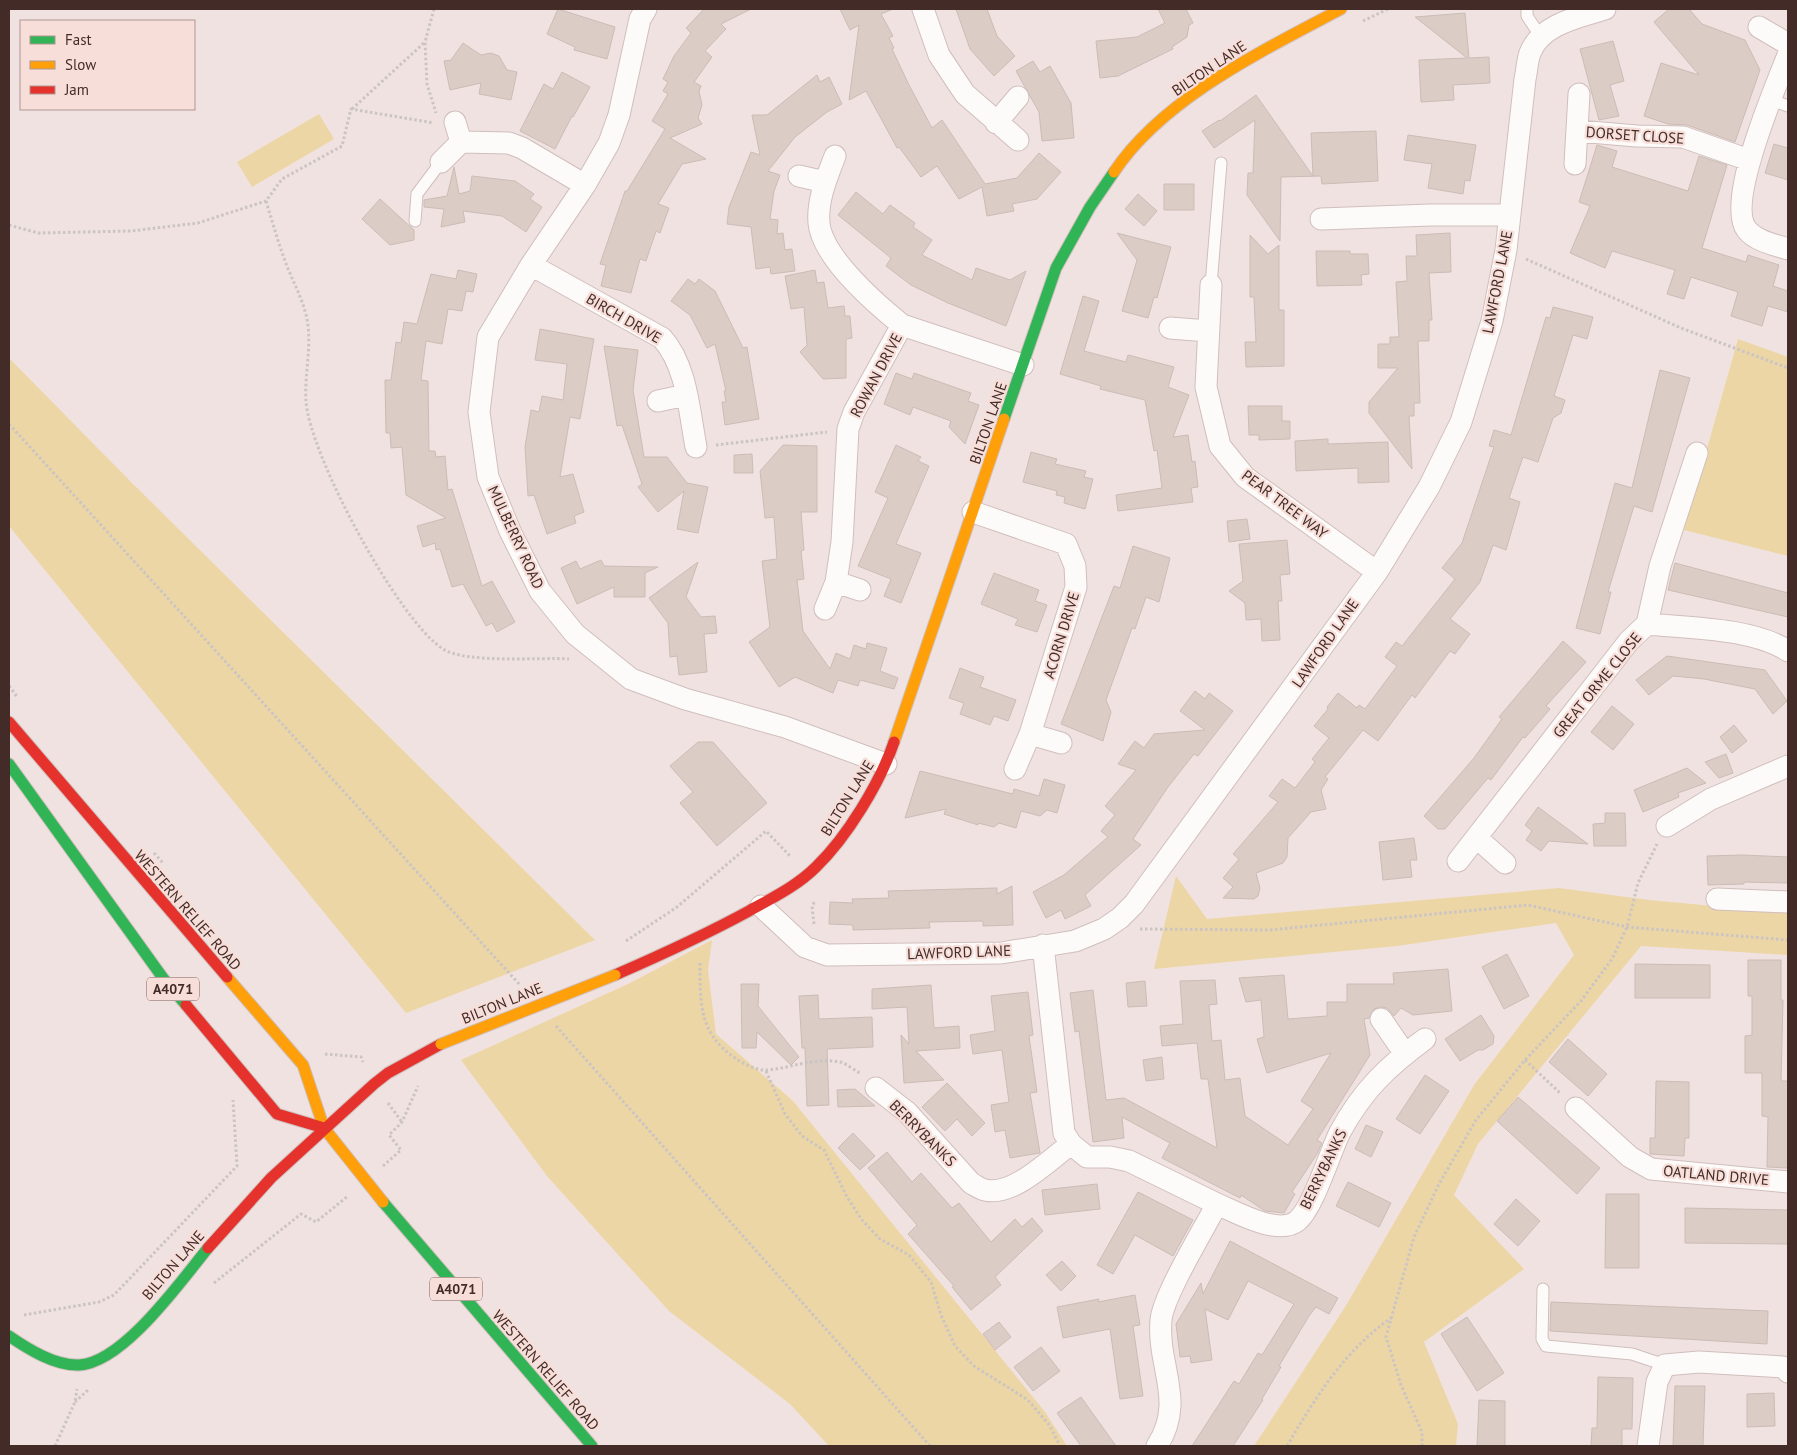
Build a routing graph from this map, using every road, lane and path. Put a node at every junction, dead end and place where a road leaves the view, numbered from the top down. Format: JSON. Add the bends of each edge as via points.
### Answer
{"nodes":[{"id":1,"x":434,"y":9,"type":"edge"},
{"id":2,"x":646,"y":9,"type":"edge"},
{"id":3,"x":923,"y":9,"type":"edge"},
{"id":4,"x":1388,"y":9,"type":"edge"},
{"id":5,"x":1528,"y":9,"type":"edge"},
{"id":6,"x":1605,"y":9,"type":"edge"},
{"id":7,"x":1334,"y":10,"type":"edge"},
{"id":8,"x":1362,"y":22,"type":"dead end"},
{"id":9,"x":1759,"y":27,"type":"dead end"},
{"id":10,"x":1541,"y":37,"type":"junction"},
{"id":11,"x":425,"y":42,"type":"junction"},
{"id":12,"x":1788,"y":44,"type":"edge"},
{"id":13,"x":1788,"y":55,"type":"edge"},
{"id":14,"x":1579,"y":94,"type":"dead end"},
{"id":15,"x":1018,"y":97,"type":"dead end"},
{"id":16,"x":1780,"y":103,"type":"edge"},
{"id":17,"x":352,"y":110,"type":"junction"},
{"id":18,"x":996,"y":123,"type":"junction"},
{"id":19,"x":1578,"y":131,"type":"junction"},
{"id":20,"x":1018,"y":140,"type":"dead end"},
{"id":21,"x":835,"y":156,"type":"dead end"},
{"id":22,"x":1748,"y":160,"type":"junction"},
{"id":23,"x":441,"y":162,"type":"joint"},
{"id":24,"x":1221,"y":163,"type":"dead end"},
{"id":25,"x":1575,"y":164,"type":"dead end"},
{"id":26,"x":799,"y":176,"type":"dead end"},
{"id":27,"x":825,"y":182,"type":"junction"},
{"id":28,"x":585,"y":185,"type":"junction"},
{"id":29,"x":266,"y":201,"type":"junction"},
{"id":30,"x":1508,"y":215,"type":"junction"},
{"id":31,"x":1321,"y":219,"type":"dead end"},
{"id":32,"x":415,"y":221,"type":"dead end"},
{"id":33,"x":9,"y":225,"type":"edge"},
{"id":34,"x":1788,"y":249,"type":"edge"},
{"id":35,"x":1506,"y":250,"type":"junction"},
{"id":36,"x":531,"y":266,"type":"junction"},
{"id":37,"x":1211,"y":285,"type":"joint"},
{"id":38,"x":902,"y":325,"type":"junction"},
{"id":39,"x":1170,"y":328,"type":"dead end"},
{"id":40,"x":1208,"y":331,"type":"junction"},
{"id":41,"x":1023,"y":365,"type":"junction"},
{"id":42,"x":1788,"y":368,"type":"edge"},
{"id":43,"x":686,"y":395,"type":"junction"},
{"id":44,"x":658,"y":401,"type":"dead end"},
{"id":45,"x":9,"y":424,"type":"edge"},
{"id":46,"x":848,"y":429,"type":"junction"},
{"id":47,"x":696,"y":447,"type":"joint"},
{"id":48,"x":1697,"y":452,"type":"dead end"},
{"id":49,"x":973,"y":512,"type":"junction"},
{"id":50,"x":1377,"y":572,"type":"junction"},
{"id":51,"x":836,"y":582,"type":"junction"},
{"id":52,"x":860,"y":590,"type":"dead end"},
{"id":53,"x":825,"y":609,"type":"dead end"},
{"id":54,"x":1647,"y":624,"type":"junction"},
{"id":55,"x":1788,"y":651,"type":"edge"},
{"id":56,"x":570,"y":659,"type":"dead end"},
{"id":57,"x":9,"y":722,"type":"edge"},
{"id":58,"x":1030,"y":734,"type":"junction"},
{"id":59,"x":1061,"y":743,"type":"dead end"},
{"id":60,"x":9,"y":764,"type":"edge"},
{"id":61,"x":886,"y":764,"type":"junction"},
{"id":62,"x":1788,"y":766,"type":"edge"},
{"id":63,"x":1015,"y":769,"type":"dead end"},
{"id":64,"x":1668,"y":826,"type":"joint"},
{"id":65,"x":1477,"y":838,"type":"junction"},
{"id":66,"x":1458,"y":861,"type":"dead end"},
{"id":67,"x":1505,"y":862,"type":"dead end"},
{"id":68,"x":808,"y":874,"type":"junction"},
{"id":69,"x":816,"y":899,"type":"dead end"},
{"id":70,"x":1717,"y":899,"type":"dead end"},
{"id":71,"x":1788,"y":902,"type":"edge"},
{"id":72,"x":760,"y":906,"type":"junction"},
{"id":73,"x":1627,"y":927,"type":"junction"},
{"id":74,"x":1104,"y":929,"type":"junction"},
{"id":75,"x":701,"y":937,"type":"junction"},
{"id":76,"x":1788,"y":940,"type":"edge"},
{"id":77,"x":621,"y":945,"type":"dead end"},
{"id":78,"x":1043,"y":946,"type":"junction"},
{"id":79,"x":817,"y":952,"type":"junction"},
{"id":80,"x":525,"y":990,"type":"dead end"},
{"id":81,"x":550,"y":1019,"type":"dead end"},
{"id":82,"x":1380,"y":1019,"type":"dead end"},
{"id":83,"x":1425,"y":1039,"type":"dead end"},
{"id":84,"x":1405,"y":1054,"type":"junction"},
{"id":85,"x":1525,"y":1060,"type":"junction"},
{"id":86,"x":303,"y":1065,"type":"junction"},
{"id":87,"x":766,"y":1071,"type":"junction"},
{"id":88,"x":860,"y":1073,"type":"dead end"},
{"id":89,"x":249,"y":1080,"type":"junction"},
{"id":90,"x":374,"y":1084,"type":"junction"},
{"id":91,"x":419,"y":1085,"type":"dead end"},
{"id":92,"x":876,"y":1088,"type":"dead end"},
{"id":93,"x":1576,"y":1108,"type":"joint"},
{"id":94,"x":402,"y":1122,"type":"junction"},
{"id":95,"x":324,"y":1128,"type":"junction"},
{"id":96,"x":1071,"y":1144,"type":"junction"},
{"id":97,"x":366,"y":1182,"type":"junction"},
{"id":98,"x":1788,"y":1182,"type":"edge"},
{"id":99,"x":1217,"y":1204,"type":"junction"},
{"id":100,"x":211,"y":1285,"type":"dead end"},
{"id":101,"x":1544,"y":1289,"type":"dead end"},
{"id":102,"x":16,"y":1316,"type":"dead end"},
{"id":103,"x":1392,"y":1317,"type":"junction"},
{"id":104,"x":9,"y":1336,"type":"edge"},
{"id":105,"x":81,"y":1365,"type":"junction"},
{"id":106,"x":1664,"y":1365,"type":"junction"},
{"id":107,"x":1788,"y":1372,"type":"edge"},
{"id":108,"x":95,"y":1384,"type":"dead end"},
{"id":109,"x":75,"y":1402,"type":"junction"},
{"id":110,"x":55,"y":1446,"type":"edge"},
{"id":111,"x":592,"y":1446,"type":"edge"},
{"id":112,"x":930,"y":1446,"type":"edge"},
{"id":113,"x":1060,"y":1446,"type":"edge"},
{"id":114,"x":1157,"y":1446,"type":"edge"},
{"id":115,"x":1287,"y":1446,"type":"edge"},
{"id":116,"x":1422,"y":1446,"type":"edge"},
{"id":117,"x":1648,"y":1446,"type":"edge"}],
"edges":[{"from":1,"to":11,"type":"path"},
{"from":2,"to":28,"type":"street","name":"MULBERRY ROAD","via":[[640,19],[620,115]]},
{"from":3,"to":18,"type":"street","via":[[946,68],[965,94]]},
{"from":4,"to":8,"type":"path"},
{"from":5,"to":10,"type":"lane","via":[[1527,16]]},
{"from":6,"to":10,"type":"street","name":"LAWFORD LANE","via":[[1556,25]]},
{"from":7,"to":41,"type":"main road","name":"BILTON LANE","via":[[1241,62],[1167,115],[1127,152],[1090,207],[1056,268]]},
{"from":9,"to":12,"type":"street"},
{"from":10,"to":30,"type":"street","name":"LAWFORD LANE","via":[[1531,51],[1525,79]]},
{"from":11,"to":17,"type":"path"},
{"from":11,"to":17,"type":"path","via":[[427,84],[439,124]]},
{"from":13,"to":16,"type":"street"},
{"from":14,"to":19,"type":"street","name":"DORSET CLOSE"},
{"from":15,"to":18,"type":"street"},
{"from":16,"to":22,"type":"street"},
{"from":17,"to":29,"type":"path","via":[[342,146],[282,178]]},
{"from":18,"to":20,"type":"street"},
{"from":19,"to":22,"type":"street","name":"DORSET CLOSE","via":[[1683,137]]},
{"from":19,"to":25,"type":"street","name":"DORSET CLOSE"},
{"from":21,"to":27,"type":"street"},
{"from":22,"to":34,"type":"street","via":[[1741,214],[1747,230],[1767,243]]},
{"from":23,"to":28,"type":"street","via":[[458,132],[522,148]]},
{"from":23,"to":32,"type":"lane","via":[[417,194]]},
{"from":24,"to":37,"type":"lane"},
{"from":26,"to":27,"type":"street"},
{"from":27,"to":38,"type":"street","via":[[819,223],[825,246],[873,302]]},
{"from":28,"to":36,"type":"street","name":"MULBERRY ROAD"},
{"from":29,"to":33,"type":"path","via":[[198,223],[131,231],[38,233]]},
{"from":29,"to":56,"type":"path","via":[[305,312],[309,349],[306,402],[318,448],[376,568],[422,629],[443,649],[470,658]]},
{"from":30,"to":31,"type":"street"},
{"from":30,"to":35,"type":"street","name":"LAWFORD LANE"},
{"from":35,"to":42,"type":"path","via":[[1681,328]]},
{"from":35,"to":50,"type":"street","name":"LAWFORD LANE","via":[[1492,320],[1461,422],[1429,487]]},
{"from":36,"to":43,"type":"street","name":"BIRCH DRIVE","via":[[662,338],[674,352]]},
{"from":36,"to":61,"type":"street","name":"MULBERRY ROAD","via":[[488,337],[479,412],[488,477],[540,591],[575,634],[631,679],[685,699],[785,727]]},
{"from":37,"to":40,"type":"street","name":"PEAR TREE WAY"},
{"from":38,"to":41,"type":"street","name":"ROWAN DRIVE"},
{"from":38,"to":46,"type":"street","name":"ROWAN DRIVE","via":[[854,412]]},
{"from":39,"to":40,"type":"street"},
{"from":40,"to":50,"type":"street","name":"PEAR TREE WAY","via":[[1206,387],[1220,446],[1245,478]]},
{"from":41,"to":49,"type":"main road","name":"BILTON LANE"},
{"from":43,"to":44,"type":"street"},
{"from":43,"to":47,"type":"street","name":"BIRCH DRIVE"},
{"from":45,"to":80,"type":"path"},
{"from":46,"to":47,"type":"path"},
{"from":46,"to":51,"type":"street","name":"ROWAN DRIVE","via":[[842,542]]},
{"from":48,"to":54,"type":"street","via":[[1660,566]]},
{"from":49,"to":58,"type":"street","name":"ACORN DRIVE","via":[[1066,544],[1075,566],[1076,587]]},
{"from":49,"to":61,"type":"main road","name":"BILTON LANE"},
{"from":50,"to":74,"type":"street","name":"LAWFORD LANE","via":[[1139,897],[1120,918]]},
{"from":51,"to":52,"type":"street"},
{"from":51,"to":53,"type":"street","name":"ROWAN DRIVE"},
{"from":54,"to":55,"type":"street","name":"GREAT ORME CLOSE","via":[[1730,633],[1776,643]]},
{"from":54,"to":65,"type":"street","name":"GREAT ORME CLOSE","via":[[1629,641]]},
{"from":57,"to":86,"type":"main road","name":"WESTERN RELIEF ROAD","number":"A4071"},
{"from":58,"to":59,"type":"street"},
{"from":58,"to":63,"type":"street","name":"ACORN DRIVE"},
{"from":60,"to":89,"type":"main road","number":"A4071","via":[[163,978]]},
{"from":61,"to":68,"type":"main road","name":"BILTON LANE","via":[[841,839]]},
{"from":62,"to":64,"type":"street","via":[[1711,799]]},
{"from":64,"to":73,"type":"path","via":[[1638,883]]},
{"from":65,"to":66,"type":"street","name":"GREAT ORME CLOSE"},
{"from":65,"to":67,"type":"street"},
{"from":68,"to":72,"type":"main road","name":"BILTON LANE"},
{"from":68,"to":77,"type":"path","via":[[766,832],[678,907]]},
{"from":69,"to":79,"type":"path","via":[[812,906]]},
{"from":70,"to":71,"type":"street"},
{"from":72,"to":75,"type":"main road","name":"BILTON LANE"},
{"from":72,"to":79,"type":"street","name":"LAWFORD LANE","via":[[805,947]]},
{"from":73,"to":74,"type":"path","via":[[1528,905],[1268,930]]},
{"from":73,"to":76,"type":"path"},
{"from":73,"to":85,"type":"path","via":[[1612,959],[1581,1001]]},
{"from":74,"to":78,"type":"street","name":"LAWFORD LANE","via":[[1075,941]]},
{"from":75,"to":87,"type":"path","via":[[700,999],[705,1024],[721,1048],[744,1064]]},
{"from":75,"to":90,"type":"main road","name":"BILTON LANE","bridge":true,"via":[[441,1044]]},
{"from":78,"to":79,"type":"street","name":"LAWFORD LANE","via":[[1001,953],[827,955]]},
{"from":78,"to":96,"type":"street","via":[[1064,1133]]},
{"from":81,"to":112,"type":"path"},
{"from":82,"to":84,"type":"street"},
{"from":83,"to":84,"type":"street","name":"BERRYBANKS"},
{"from":84,"to":99,"type":"street","name":"BERRYBANKS","via":[[1367,1089],[1340,1132],[1310,1202],[1297,1221],[1280,1227]]},
{"from":85,"to":93,"type":"path"},
{"from":85,"to":103,"type":"path","via":[[1476,1120],[1439,1184],[1414,1237]]},
{"from":86,"to":90,"type":"path","via":[[318,1054],[361,1057]]},
{"from":86,"to":95,"type":"main road","name":"WESTERN RELIEF ROAD","number":"A4071"},
{"from":87,"to":88,"type":"path","via":[[807,1061],[841,1062]]},
{"from":87,"to":113,"type":"path","via":[[785,1114],[802,1136],[824,1150],[862,1220],[880,1240],[909,1255],[931,1282],[955,1346],[974,1366],[1028,1400],[1050,1426]]},
{"from":89,"to":95,"type":"main road","number":"A4071","via":[[277,1114]]},
{"from":89,"to":102,"type":"path","via":[[233,1095],[237,1166],[114,1295],[98,1302]]},
{"from":90,"to":94,"type":"path"},
{"from":90,"to":95,"type":"main road","name":"BILTON LANE"},
{"from":91,"to":94,"type":"path"},
{"from":92,"to":96,"type":"street","name":"BERRYBANKS","via":[[906,1112],[971,1182],[985,1190],[1000,1190],[1021,1182]]},
{"from":93,"to":98,"type":"street","name":"OATLAND DRIVE","via":[[1630,1157],[1651,1169]]},
{"from":94,"to":97,"type":"path","via":[[389,1135],[401,1150]]},
{"from":95,"to":97,"type":"main road","name":"WESTERN RELIEF ROAD","number":"A4071"},
{"from":95,"to":105,"type":"main road","name":"BILTON LANE","via":[[256,1193],[151,1314],[114,1351]]},
{"from":96,"to":99,"type":"street","name":"BERRYBANKS","via":[[1087,1157],[1129,1160]]},
{"from":97,"to":100,"type":"path","via":[[316,1222],[301,1214]]},
{"from":97,"to":111,"type":"main road","name":"WESTERN RELIEF ROAD","number":"A4071"},
{"from":99,"to":114,"type":"street","via":[[1168,1298],[1161,1318],[1171,1399],[1170,1420]]},
{"from":101,"to":106,"type":"lane","via":[[1542,1339],[1546,1346],[1632,1354]]},
{"from":103,"to":115,"type":"path","via":[[1369,1333],[1330,1377]]},
{"from":103,"to":116,"type":"path","via":[[1386,1337],[1401,1384],[1422,1432]]},
{"from":104,"to":105,"type":"main road","via":[[22,1346],[55,1361]]},
{"from":105,"to":109,"type":"path"},
{"from":106,"to":107,"type":"street","via":[[1699,1362],[1783,1367]]},
{"from":106,"to":117,"type":"street","via":[[1657,1382]]},
{"from":108,"to":109,"type":"path"},
{"from":109,"to":110,"type":"path"}]}
